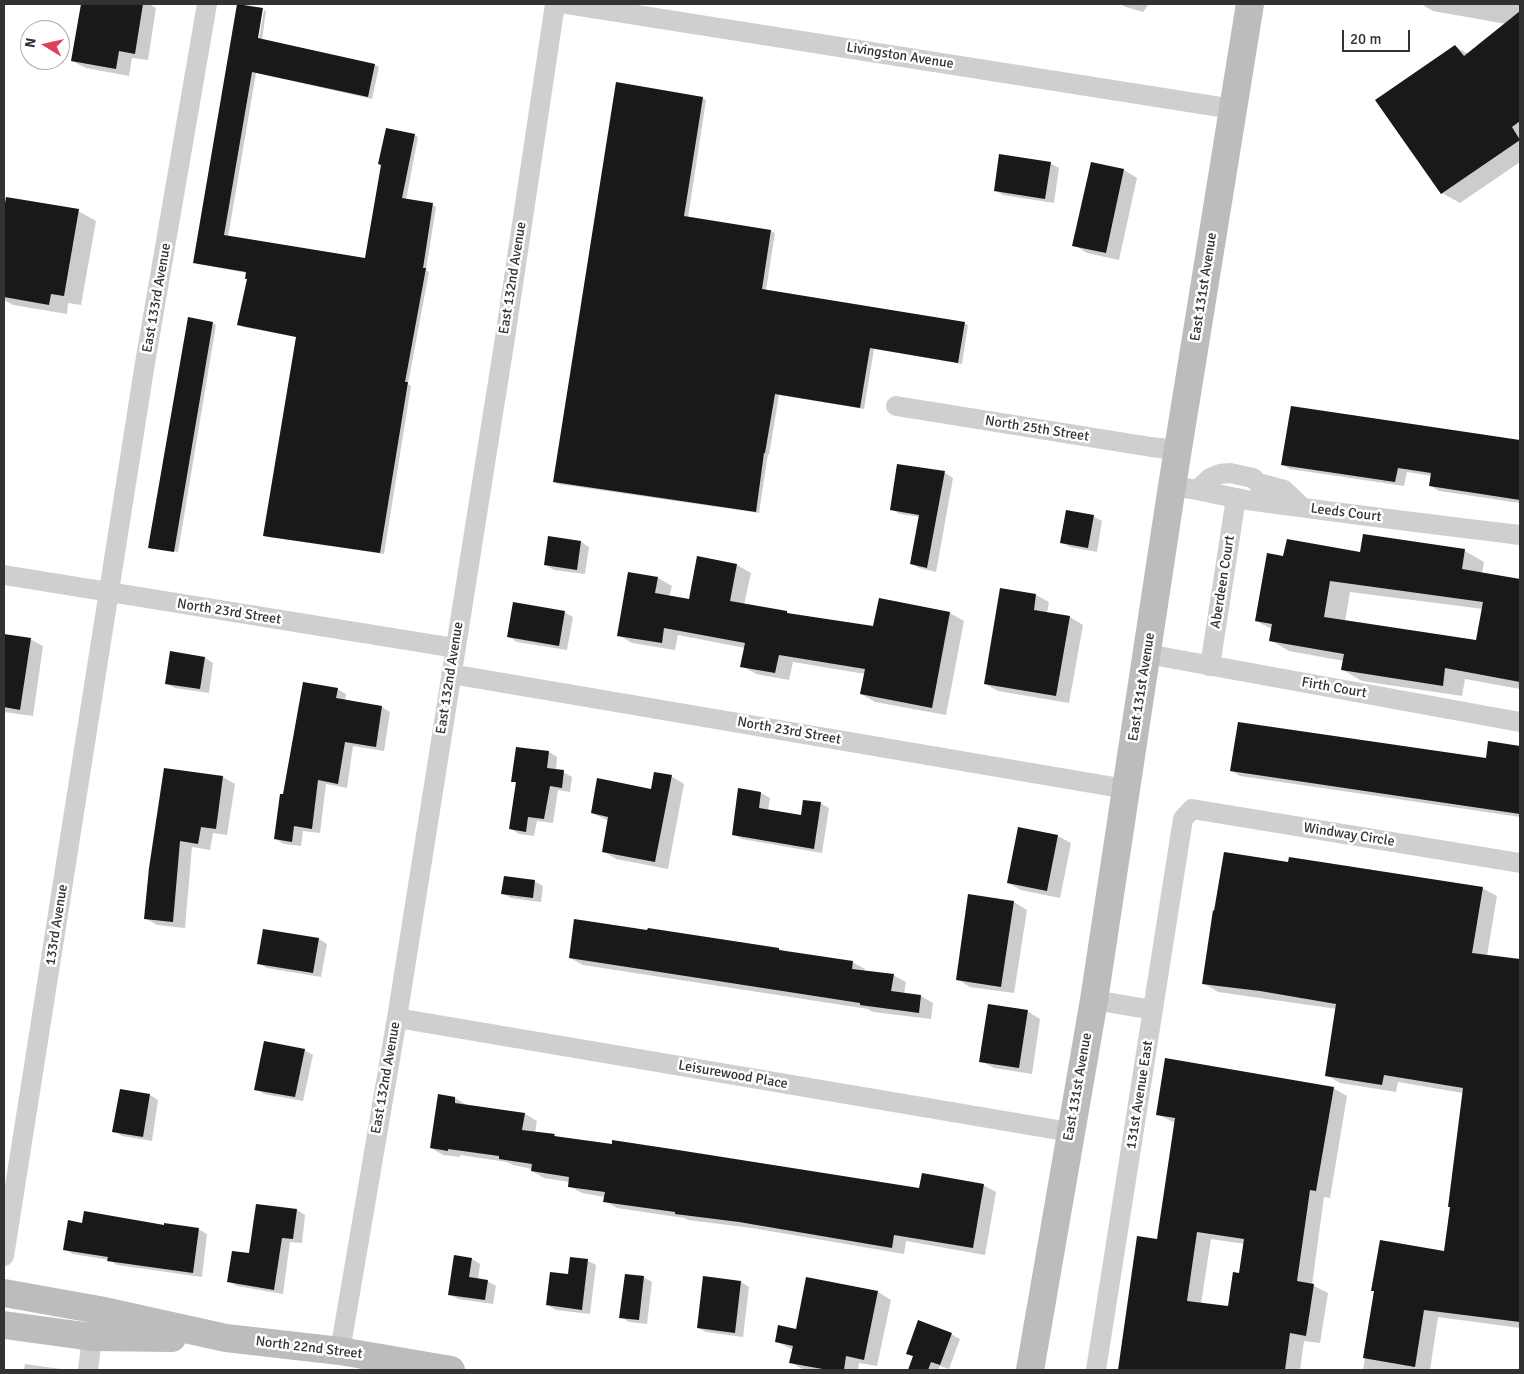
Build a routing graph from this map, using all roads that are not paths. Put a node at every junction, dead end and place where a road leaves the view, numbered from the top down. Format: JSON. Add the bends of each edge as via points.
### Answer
{"nodes":[{"id":1,"x":207,"y":4,"type":"edge"},
{"id":2,"x":555,"y":4,"type":"edge"},
{"id":3,"x":567,"y":4,"type":"edge"},
{"id":4,"x":1250,"y":4,"type":"edge"},
{"id":5,"x":1233,"y":109,"type":"junction"},
{"id":6,"x":896,"y":406,"type":"dead end"},
{"id":7,"x":1178,"y":450,"type":"junction"},
{"id":8,"x":1185,"y":487,"type":"junction"},
{"id":9,"x":1236,"y":498,"type":"junction"},
{"id":10,"x":1302,"y":507,"type":"junction"},
{"id":11,"x":1520,"y":535,"type":"edge"},
{"id":12,"x":4,"y":575,"type":"edge"},
{"id":13,"x":110,"y":593,"type":"junction"},
{"id":14,"x":455,"y":648,"type":"junction"},
{"id":15,"x":1147,"y":654,"type":"junction"},
{"id":16,"x":1210,"y":666,"type":"junction"},
{"id":17,"x":451,"y":674,"type":"junction"},
{"id":18,"x":1520,"y":722,"type":"edge"},
{"id":19,"x":1126,"y":789,"type":"junction"},
{"id":20,"x":1183,"y":819,"type":"joint"},
{"id":21,"x":1520,"y":863,"type":"edge"},
{"id":22,"x":1094,"y":1000,"type":"junction"},
{"id":23,"x":1153,"y":1010,"type":"junction"},
{"id":24,"x":397,"y":1018,"type":"junction"},
{"id":25,"x":1070,"y":1132,"type":"junction"},
{"id":26,"x":4,"y":1256,"type":"edge"},
{"id":27,"x":4,"y":1293,"type":"edge"},
{"id":28,"x":4,"y":1324,"type":"edge"},
{"id":29,"x":92,"y":1337,"type":"junction"},
{"id":30,"x":226,"y":1338,"type":"junction"},
{"id":31,"x":340,"y":1351,"type":"junction"},
{"id":32,"x":379,"y":1364,"type":"edge"},
{"id":33,"x":88,"y":1370,"type":"edge"},
{"id":34,"x":451,"y":1370,"type":"edge"},
{"id":35,"x":1030,"y":1370,"type":"edge"},
{"id":36,"x":1096,"y":1370,"type":"edge"}],
"edges":[{"from":1,"to":13,"type":"street","name":"East 133rd Avenue","via":[[145,362]]},
{"from":2,"to":14,"type":"street","name":"East 132nd Avenue"},
{"from":3,"to":5,"type":"street","name":"Livingston Avenue"},
{"from":4,"to":5,"type":"street","name":"East 131st Avenue"},
{"from":5,"to":7,"type":"street","name":"East 131st Avenue"},
{"from":6,"to":7,"type":"street","name":"North 25th Street"},
{"from":7,"to":8,"type":"street","name":"East 131st Avenue"},
{"from":8,"to":9,"type":"street","name":"Leeds Court"},
{"from":8,"to":10,"type":"street","via":[[1220,474],[1230,474],[1253,478],[1258,483],[1284,490]]},
{"from":8,"to":15,"type":"street","name":"East 131st Avenue"},
{"from":9,"to":10,"type":"street","name":"Leeds Court"},
{"from":9,"to":16,"type":"street","name":"Aberdeen Court"},
{"from":10,"to":11,"type":"street","name":"Leeds Court"},
{"from":12,"to":13,"type":"street","name":"North 23rd Street"},
{"from":13,"to":14,"type":"street","name":"North 23rd Street"},
{"from":13,"to":26,"type":"street","name":"133rd Avenue"},
{"from":14,"to":17,"type":"street","name":"East 132nd Avenue"},
{"from":15,"to":16,"type":"street","name":"Firth Court"},
{"from":15,"to":19,"type":"street","name":"East 131st Avenue"},
{"from":16,"to":18,"type":"street","name":"Firth Court"},
{"from":17,"to":19,"type":"street","name":"North 23rd Street"},
{"from":17,"to":24,"type":"street","name":"East 132nd Avenue"},
{"from":19,"to":22,"type":"street","name":"East 131st Avenue"},
{"from":20,"to":21,"type":"street","name":"Windway Circle","via":[[1192,809]]},
{"from":20,"to":23,"type":"street","name":"131st Avenue East"},
{"from":22,"to":23,"type":"street"},
{"from":22,"to":25,"type":"street","name":"East 131st Avenue"},
{"from":23,"to":36,"type":"street","name":"131st Avenue East"},
{"from":24,"to":25,"type":"street","name":"Leisurewood Place"},
{"from":24,"to":31,"type":"street","name":"East 132nd Avenue"},
{"from":25,"to":35,"type":"street","name":"East 131st Avenue"},
{"from":27,"to":30,"type":"street","name":"North 22nd Street"},
{"from":28,"to":29,"type":"street","name":"North 22nd Street"},
{"from":29,"to":30,"type":"street","name":"North 22nd Street"},
{"from":29,"to":33,"type":"street"},
{"from":30,"to":31,"type":"street","name":"North 22nd Street"},
{"from":31,"to":32,"type":"street","name":"North 22nd Street"},
{"from":32,"to":34,"type":"street","name":"North 22nd Street"}]}
